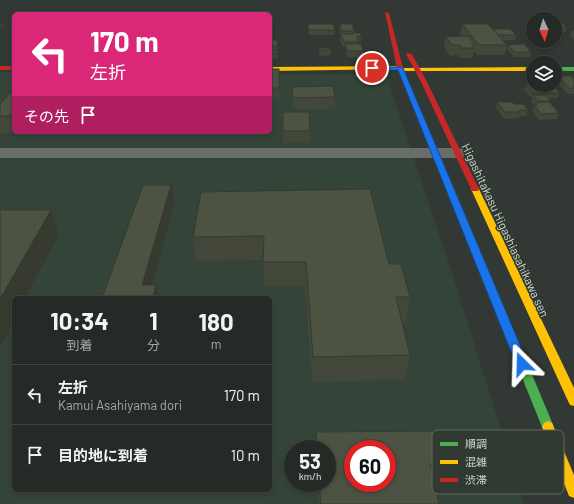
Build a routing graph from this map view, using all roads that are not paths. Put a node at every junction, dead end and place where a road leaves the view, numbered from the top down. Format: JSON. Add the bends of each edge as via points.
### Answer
{"nodes":[{"id":1,"x":0,"y":68,"type":"edge"},
{"id":2,"x":12,"y":68,"type":"edge"},
{"id":3,"x":400,"y":68,"type":"junction"},
{"id":4,"x":272,"y":69,"type":"edge"},
{"id":5,"x":417,"y":69,"type":"junction"},
{"id":6,"x":526,"y":69,"type":"edge"},
{"id":7,"x":562,"y":69,"type":"edge"},
{"id":8,"x":574,"y":69,"type":"edge"},
{"id":9,"x":0,"y":153,"type":"edge"},
{"id":10,"x":436,"y":153,"type":"junction"},
{"id":11,"x":457,"y":153,"type":"junction"},
{"id":12,"x":574,"y":401,"type":"edge"},
{"id":13,"x":549,"y":430,"type":"edge"},
{"id":14,"x":564,"y":466,"type":"edge"},
{"id":15,"x":574,"y":490,"type":"edge"}],
"edges":[{"from":1,"to":2,"type":"main road"},
{"from":3,"to":4,"type":"main road"},
{"from":3,"to":5,"type":"main road"},
{"from":3,"to":5,"type":"main road","name":"Higashitakasu Higashiasahikawa sen","via":[[385,10]]},
{"from":3,"to":10,"type":"main road"},
{"from":5,"to":6,"type":"main road"},
{"from":5,"to":11,"type":"main road","name":"Higashitakasu Higashiasahikawa sen"},
{"from":7,"to":8,"type":"main road"},
{"from":9,"to":10,"type":"street"},
{"from":10,"to":11,"type":"street"},
{"from":10,"to":13,"type":"main road"},
{"from":11,"to":12,"type":"main road","name":"Higashitakasu Higashiasahikawa sen"},
{"from":14,"to":15,"type":"main road"}]}
